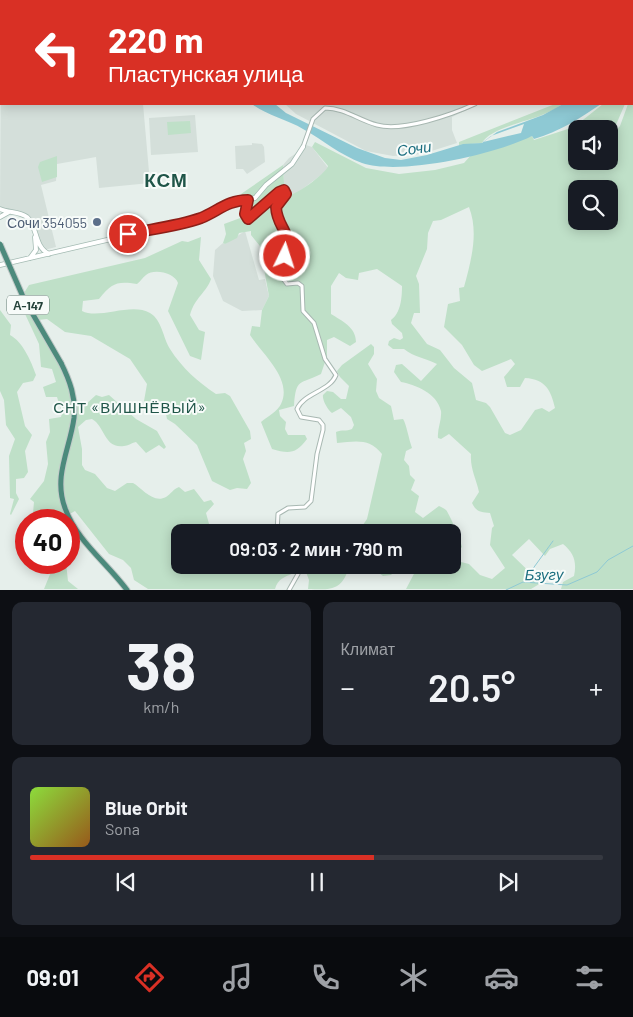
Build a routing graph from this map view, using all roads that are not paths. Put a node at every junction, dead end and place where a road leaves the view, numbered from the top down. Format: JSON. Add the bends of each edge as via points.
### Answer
{"nodes":[{"id":1,"x":472,"y":105,"type":"edge"},
{"id":2,"x":324,"y":106,"type":"edge"},
{"id":3,"x":302,"y":146,"type":"joint"},
{"id":4,"x":248,"y":200,"type":"junction"},
{"id":5,"x":0,"y":209,"type":"edge"},
{"id":6,"x":9,"y":212,"type":"junction"},
{"id":7,"x":0,"y":217,"type":"edge"},
{"id":8,"x":0,"y":244,"type":"edge"},
{"id":9,"x":38,"y":246,"type":"junction"},
{"id":10,"x":50,"y":254,"type":"junction"},
{"id":11,"x":40,"y":256,"type":"junction"},
{"id":12,"x":28,"y":259,"type":"junction"},
{"id":13,"x":0,"y":265,"type":"edge"},
{"id":14,"x":277,"y":524,"type":"edge"},
{"id":15,"x":297,"y":574,"type":"edge"},
{"id":16,"x":127,"y":590,"type":"edge"},
{"id":17,"x":289,"y":590,"type":"edge"}],
"edges":[{"from":1,"to":2,"type":"street","via":[[423,122],[387,127],[341,109]]},
{"from":2,"to":3,"type":"street","via":[[313,119]]},
{"from":3,"to":4,"type":"main road","via":[[292,164],[255,198]]},
{"from":4,"to":10,"type":"main road","via":[[226,204],[201,218]]},
{"from":4,"to":14,"type":"street","via":[[245,214],[248,219],[279,192],[286,192],[276,207],[289,243],[285,282],[302,286],[303,311],[314,323],[325,359],[336,375],[302,401],[297,409],[301,417],[320,420],[323,424],[311,501],[305,507],[288,508],[278,514]]},
{"from":5,"to":6,"type":"main road"},
{"from":6,"to":7,"type":"main road"},
{"from":6,"to":9,"type":"main road","via":[[26,217],[35,232]]},
{"from":8,"to":16,"type":"highway","number":"А-147","bridge":true,"via":[[72,391],[74,419],[60,480],[63,502],[71,522],[86,543]]},
{"from":9,"to":10,"type":"main road"},
{"from":9,"to":11,"type":"main road"},
{"from":9,"to":12,"type":"main road"},
{"from":10,"to":11,"type":"main road"},
{"from":11,"to":12,"type":"main road"},
{"from":12,"to":13,"type":"main road"},
{"from":15,"to":17,"type":"street"}]}
